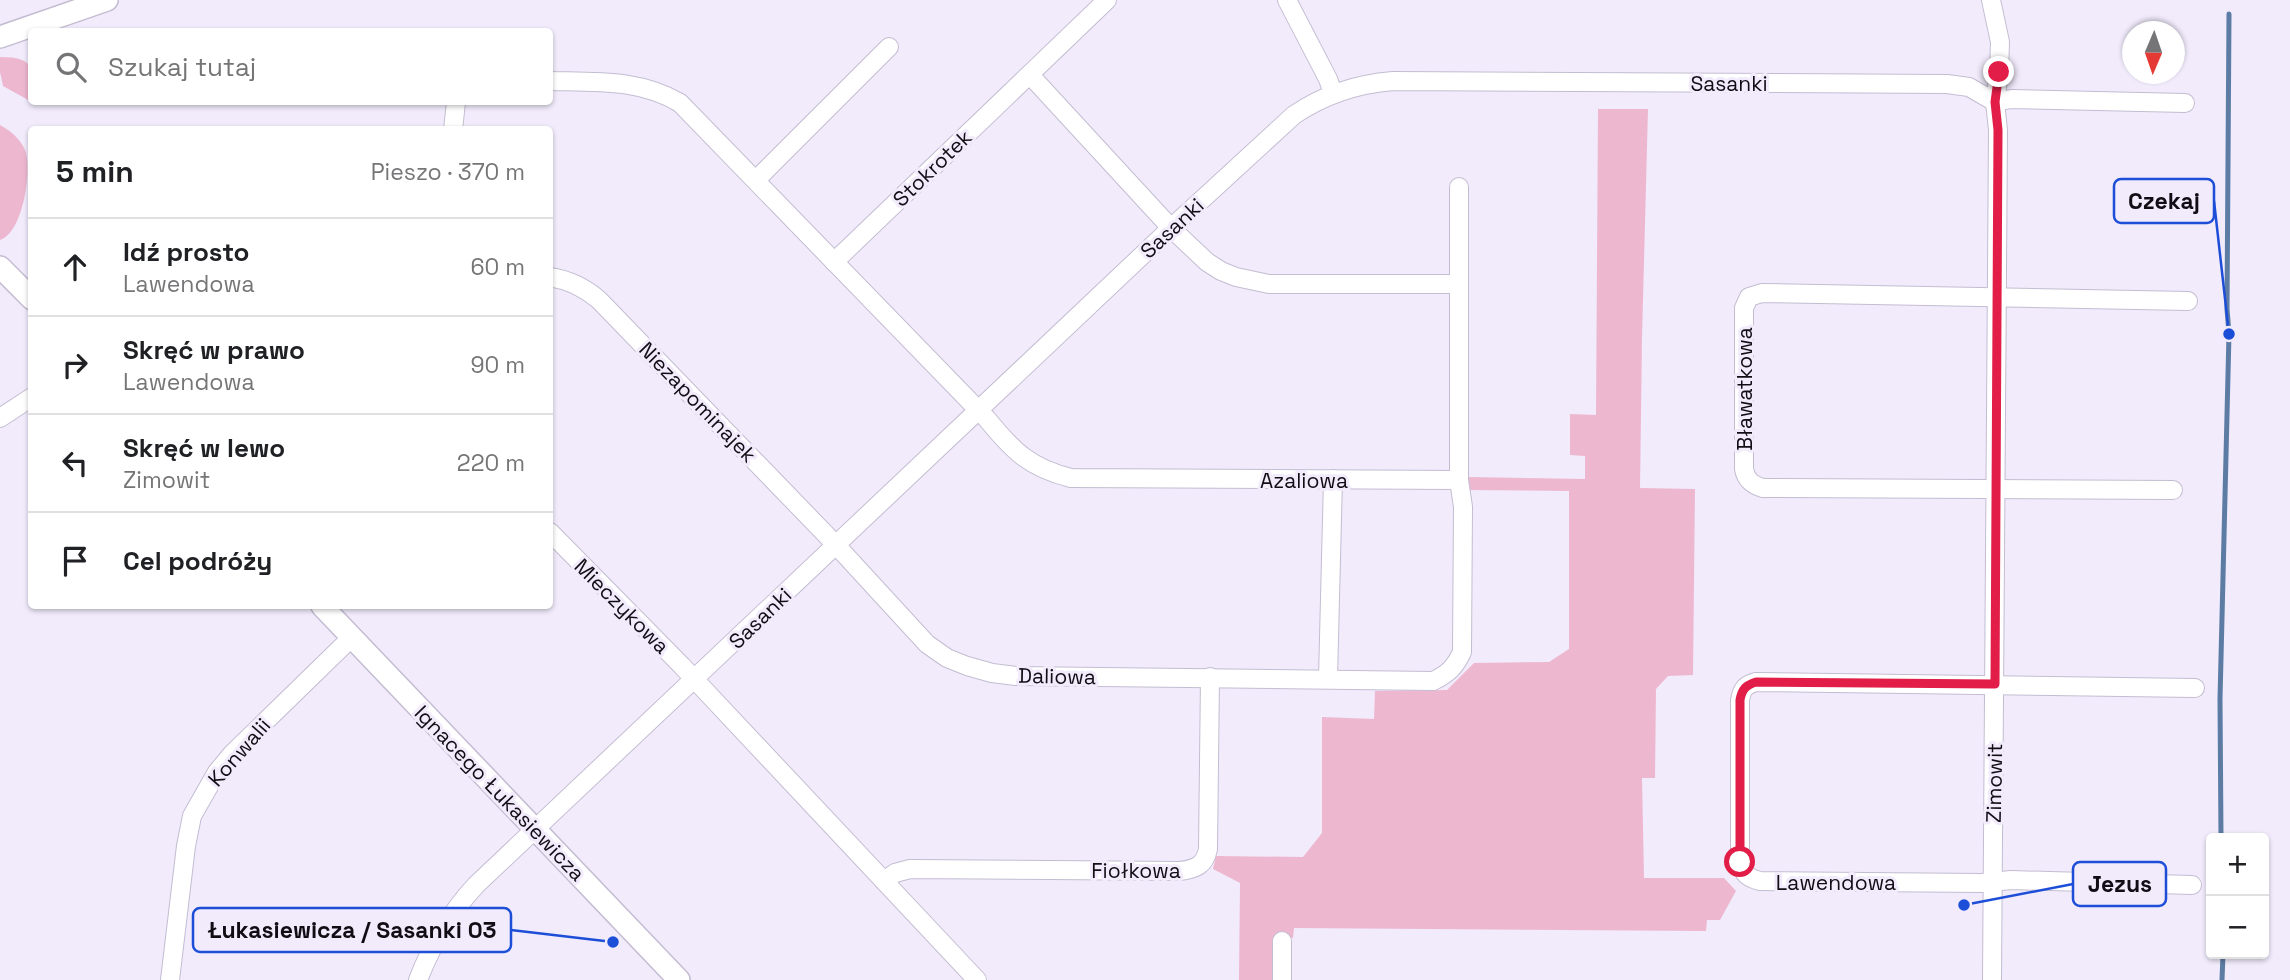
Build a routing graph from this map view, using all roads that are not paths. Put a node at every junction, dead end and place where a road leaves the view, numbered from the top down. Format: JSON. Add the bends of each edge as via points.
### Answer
{"nodes":[{"id":1,"x":107,"y":0,"type":"edge"},
{"id":2,"x":1107,"y":0,"type":"edge"},
{"id":3,"x":1287,"y":0,"type":"edge"},
{"id":4,"x":1991,"y":0,"type":"edge"},
{"id":5,"x":0,"y":37,"type":"edge"},
{"id":6,"x":889,"y":47,"type":"dead end"},
{"id":7,"x":1030,"y":75,"type":"junction"},
{"id":8,"x":553,"y":81,"type":"edge"},
{"id":9,"x":1333,"y":93,"type":"junction"},
{"id":10,"x":1995,"y":102,"type":"junction"},
{"id":11,"x":2185,"y":103,"type":"dead end"},
{"id":12,"x":456,"y":105,"type":"edge"},
{"id":13,"x":453,"y":126,"type":"edge"},
{"id":14,"x":756,"y":180,"type":"junction"},
{"id":15,"x":1459,"y":187,"type":"dead end"},
{"id":16,"x":1171,"y":228,"type":"junction"},
{"id":17,"x":834,"y":262,"type":"junction"},
{"id":18,"x":0,"y":267,"type":"edge"},
{"id":19,"x":553,"y":278,"type":"edge"},
{"id":20,"x":1459,"y":284,"type":"junction"},
{"id":21,"x":28,"y":295,"type":"edge"},
{"id":22,"x":1998,"y":297,"type":"junction"},
{"id":23,"x":2188,"y":301,"type":"dead end"},
{"id":24,"x":28,"y":400,"type":"edge"},
{"id":25,"x":978,"y":411,"type":"junction"},
{"id":26,"x":0,"y":418,"type":"edge"},
{"id":27,"x":1333,"y":479,"type":"junction"},
{"id":28,"x":1459,"y":480,"type":"junction"},
{"id":29,"x":1997,"y":489,"type":"junction"},
{"id":30,"x":2173,"y":490,"type":"dead end"},
{"id":31,"x":553,"y":535,"type":"edge"},
{"id":32,"x":836,"y":545,"type":"junction"},
{"id":33,"x":325,"y":609,"type":"edge"},
{"id":34,"x":352,"y":637,"type":"junction"},
{"id":35,"x":1210,"y":677,"type":"junction"},
{"id":36,"x":1328,"y":678,"type":"junction"},
{"id":37,"x":695,"y":680,"type":"junction"},
{"id":38,"x":1995,"y":684,"type":"junction"},
{"id":39,"x":2194,"y":688,"type":"dead end"},
{"id":40,"x":535,"y":830,"type":"junction"},
{"id":41,"x":884,"y":881,"type":"junction"},
{"id":42,"x":1993,"y":883,"type":"junction"},
{"id":43,"x":2192,"y":885,"type":"dead end"},
{"id":44,"x":1282,"y":941,"type":"dead end"},
{"id":45,"x":170,"y":980,"type":"edge"},
{"id":46,"x":418,"y":980,"type":"edge"},
{"id":47,"x":678,"y":980,"type":"edge"},
{"id":48,"x":977,"y":980,"type":"edge"},
{"id":49,"x":1282,"y":980,"type":"edge"},
{"id":50,"x":1992,"y":980,"type":"edge"}],
"edges":[{"from":1,"to":5,"type":"street"},
{"from":2,"to":7,"type":"street","name":"Stokrotek"},
{"from":3,"to":9,"type":"street"},
{"from":4,"to":10,"type":"street","name":"Zimowit","via":[[2000,42]]},
{"from":6,"to":14,"type":"street"},
{"from":7,"to":16,"type":"street"},
{"from":7,"to":17,"type":"street","name":"Stokrotek"},
{"from":8,"to":14,"type":"street","via":[[615,83],[662,92],[680,103]]},
{"from":9,"to":10,"type":"street","name":"Sasanki","via":[[1393,80],[1947,84],[1969,87]]},
{"from":9,"to":16,"type":"street","name":"Sasanki","via":[[1294,115]]},
{"from":10,"to":11,"type":"street"},
{"from":10,"to":22,"type":"street","name":"Zimowit"},
{"from":12,"to":13,"type":"street"},
{"from":14,"to":17,"type":"street"},
{"from":15,"to":20,"type":"street"},
{"from":16,"to":20,"type":"street","via":[[1207,262],[1252,282]]},
{"from":16,"to":25,"type":"street","name":"Sasanki"},
{"from":17,"to":25,"type":"street"},
{"from":18,"to":21,"type":"street"},
{"from":19,"to":32,"type":"street","name":"Niezapominajek","via":[[572,282],[599,300]]},
{"from":20,"to":28,"type":"street"},
{"from":22,"to":23,"type":"street"},
{"from":22,"to":29,"type":"street","name":"Zimowit"},
{"from":22,"to":29,"type":"street","name":"Bławatkowa","via":[[1762,293],[1746,301],[1744,321],[1744,469],[1750,482],[1763,488]]},
{"from":24,"to":26,"type":"street"},
{"from":25,"to":27,"type":"street","name":"Azaliowa","via":[[1023,458],[1071,478]]},
{"from":25,"to":32,"type":"street","name":"Sasanki"},
{"from":27,"to":28,"type":"street","name":"Azaliowa"},
{"from":27,"to":36,"type":"street"},
{"from":28,"to":36,"type":"street","name":"Daliowa","via":[[1463,507],[1462,652],[1456,665],[1433,681]]},
{"from":29,"to":30,"type":"street"},
{"from":29,"to":38,"type":"street","name":"Zimowit"},
{"from":31,"to":37,"type":"street","name":"Mieczykowa"},
{"from":32,"to":35,"type":"street","name":"Daliowa","via":[[927,644],[967,667],[1016,676]]},
{"from":32,"to":37,"type":"street","name":"Sasanki"},
{"from":33,"to":34,"type":"street","name":"Ignacego Łukasiewicza"},
{"from":34,"to":40,"type":"street","name":"Ignacego Łukasiewicza"},
{"from":34,"to":45,"type":"street","name":"Konwalii","via":[[232,754],[192,816]]},
{"from":35,"to":36,"type":"street","name":"Daliowa"},
{"from":35,"to":41,"type":"street","name":"Fiołkowa","via":[[1208,849],[1198,867],[1180,871],[910,869]]},
{"from":37,"to":40,"type":"street","name":"Sasanki"},
{"from":37,"to":41,"type":"street"},
{"from":38,"to":39,"type":"street"},
{"from":38,"to":42,"type":"street","name":"Zimowit"},
{"from":38,"to":42,"type":"street","name":"Lawendowa","via":[[1756,682],[1747,685],[1740,700],[1740,862],[1749,878]]},
{"from":40,"to":46,"type":"street","name":"Sasanki","via":[[462,899],[436,937]]},
{"from":40,"to":47,"type":"street","name":"Ignacego Łukasiewicza"},
{"from":41,"to":48,"type":"street"},
{"from":42,"to":43,"type":"street"},
{"from":42,"to":50,"type":"street","name":"Zimowit"},
{"from":44,"to":49,"type":"street"}]}
